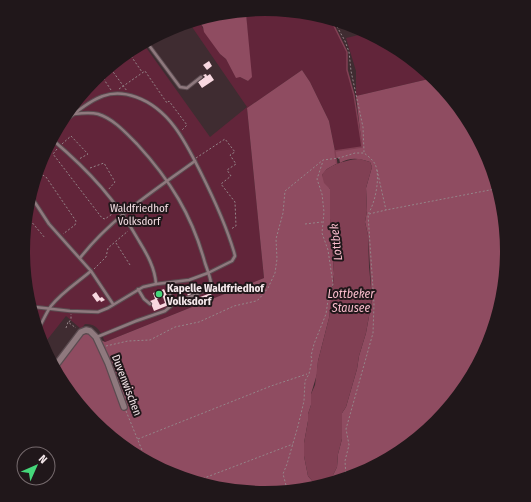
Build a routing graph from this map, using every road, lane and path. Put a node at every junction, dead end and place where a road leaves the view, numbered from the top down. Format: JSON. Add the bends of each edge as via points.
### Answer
{"nodes":[{"id":1,"x":337,"y":27,"type":"edge"},
{"id":2,"x":150,"y":46,"type":"edge"},
{"id":3,"x":132,"y":58,"type":"edge"},
{"id":4,"x":114,"y":72,"type":"edge"},
{"id":5,"x":142,"y":72,"type":"junction"},
{"id":6,"x":201,"y":77,"type":"dead end"},
{"id":7,"x":104,"y":80,"type":"edge"},
{"id":8,"x":123,"y":86,"type":"junction"},
{"id":9,"x":113,"y":93,"type":"junction"},
{"id":10,"x":129,"y":94,"type":"junction"},
{"id":11,"x":75,"y":113,"type":"edge"},
{"id":12,"x":74,"y":114,"type":"edge"},
{"id":13,"x":179,"y":132,"type":"junction"},
{"id":14,"x":57,"y":143,"type":"edge"},
{"id":15,"x":60,"y":146,"type":"junction"},
{"id":16,"x":364,"y":153,"type":"junction"},
{"id":17,"x":77,"y":160,"type":"junction"},
{"id":18,"x":195,"y":160,"type":"junction"},
{"id":19,"x":323,"y":160,"type":"junction"},
{"id":20,"x":376,"y":165,"type":"junction"},
{"id":21,"x":86,"y":170,"type":"junction"},
{"id":22,"x":43,"y":175,"type":"edge"},
{"id":23,"x":168,"y":181,"type":"junction"},
{"id":24,"x":492,"y":190,"type":"edge"},
{"id":25,"x":106,"y":192,"type":"junction"},
{"id":26,"x":35,"y":203,"type":"edge"},
{"id":27,"x":119,"y":209,"type":"junction"},
{"id":28,"x":386,"y":210,"type":"junction"},
{"id":29,"x":368,"y":214,"type":"junction"},
{"id":30,"x":123,"y":215,"type":"junction"},
{"id":31,"x":323,"y":222,"type":"junction"},
{"id":32,"x":33,"y":223,"type":"edge"},
{"id":33,"x":305,"y":224,"type":"dead end"},
{"id":34,"x":132,"y":228,"type":"junction"},
{"id":35,"x":227,"y":231,"type":"junction"},
{"id":36,"x":60,"y":236,"type":"junction"},
{"id":37,"x":45,"y":238,"type":"dead end"},
{"id":38,"x":115,"y":242,"type":"junction"},
{"id":39,"x":80,"y":258,"type":"junction"},
{"id":40,"x":130,"y":265,"type":"dead end"},
{"id":41,"x":91,"y":271,"type":"junction"},
{"id":42,"x":208,"y":273,"type":"junction"},
{"id":43,"x":156,"y":284,"type":"junction"},
{"id":44,"x":138,"y":290,"type":"junction"},
{"id":45,"x":169,"y":291,"type":"dead end"},
{"id":46,"x":172,"y":303,"type":"junction"},
{"id":47,"x":113,"y":304,"type":"junction"},
{"id":48,"x":150,"y":304,"type":"dead end"},
{"id":49,"x":38,"y":307,"type":"edge"},
{"id":50,"x":49,"y":309,"type":"junction"},
{"id":51,"x":70,"y":311,"type":"junction"},
{"id":52,"x":68,"y":322,"type":"junction"},
{"id":53,"x":42,"y":323,"type":"edge"},
{"id":54,"x":66,"y":328,"type":"dead end"},
{"id":55,"x":82,"y":332,"type":"junction"},
{"id":56,"x":96,"y":337,"type":"junction"},
{"id":57,"x":102,"y":348,"type":"junction"},
{"id":58,"x":59,"y":362,"type":"edge"},
{"id":59,"x":309,"y":374,"type":"junction"},
{"id":60,"x":124,"y":407,"type":"joint"},
{"id":61,"x":138,"y":439,"type":"junction"},
{"id":62,"x":293,"y":444,"type":"junction"},
{"id":63,"x":143,"y":451,"type":"edge"},
{"id":64,"x":346,"y":472,"type":"edge"},
{"id":65,"x":205,"y":478,"type":"edge"},
{"id":66,"x":286,"y":485,"type":"edge"}],
"edges":[{"from":1,"to":16,"type":"path","via":[[349,52],[363,127]]},
{"from":2,"to":6,"type":"lane","via":[[182,88],[187,88]]},
{"from":3,"to":5,"type":"path"},
{"from":4,"to":8,"type":"path"},
{"from":5,"to":8,"type":"path"},
{"from":5,"to":13,"type":"path","via":[[145,71],[187,126]]},
{"from":7,"to":9,"type":"path"},
{"from":8,"to":9,"type":"path"},
{"from":8,"to":10,"type":"path"},
{"from":9,"to":10,"type":"lane"},
{"from":9,"to":11,"type":"lane","via":[[95,100]]},
{"from":10,"to":13,"type":"lane","via":[[151,104]]},
{"from":12,"to":23,"type":"lane","via":[[98,114],[126,132]]},
{"from":13,"to":18,"type":"lane"},
{"from":14,"to":15,"type":"lane"},
{"from":15,"to":17,"type":"lane"},
{"from":15,"to":17,"type":"path","via":[[71,136],[88,154]]},
{"from":15,"to":27,"type":"path","via":[[53,154],[102,218],[105,220]]},
{"from":16,"to":19,"type":"path"},
{"from":16,"to":20,"type":"path"},
{"from":17,"to":21,"type":"lane"},
{"from":18,"to":23,"type":"lane"},
{"from":18,"to":35,"type":"lane"},
{"from":18,"to":35,"type":"path","via":[[226,139],[234,152],[230,155],[236,164],[227,170],[231,176],[221,184],[235,202],[236,226]]},
{"from":19,"to":31,"type":"path","via":[[317,179],[322,194]]},
{"from":19,"to":57,"type":"path","via":[[285,191],[283,214],[276,239],[275,271],[268,288],[259,299],[234,306],[199,322],[175,327],[150,340]]},
{"from":20,"to":28,"type":"path"},
{"from":20,"to":29,"type":"path","via":[[378,183]]},
{"from":21,"to":25,"type":"lane"},
{"from":21,"to":25,"type":"path","via":[[104,163],[115,182]]},
{"from":22,"to":36,"type":"path","via":[[76,221],[75,225]]},
{"from":23,"to":30,"type":"lane"},
{"from":23,"to":42,"type":"lane","via":[[188,217]]},
{"from":24,"to":28,"type":"path"},
{"from":25,"to":27,"type":"lane"},
{"from":26,"to":36,"type":"lane"},
{"from":27,"to":30,"type":"lane"},
{"from":28,"to":29,"type":"path"},
{"from":29,"to":64,"type":"path","via":[[374,304],[373,333],[346,429],[349,445],[345,461]]},
{"from":30,"to":34,"type":"lane"},
{"from":30,"to":39,"type":"lane"},
{"from":31,"to":33,"type":"path"},
{"from":31,"to":59,"type":"path","via":[[322,233],[328,250],[333,284],[326,314],[314,344]]},
{"from":32,"to":37,"type":"path"},
{"from":34,"to":38,"type":"path"},
{"from":34,"to":43,"type":"lane","via":[[154,269]]},
{"from":35,"to":42,"type":"lane","via":[[234,258],[228,264]]},
{"from":36,"to":39,"type":"lane"},
{"from":38,"to":40,"type":"path"},
{"from":38,"to":41,"type":"path","via":[[108,248],[104,260]]},
{"from":39,"to":41,"type":"lane"},
{"from":41,"to":47,"type":"lane"},
{"from":41,"to":50,"type":"lane"},
{"from":42,"to":43,"type":"lane","via":[[189,280]]},
{"from":42,"to":46,"type":"lane","via":[[211,281],[209,288]]},
{"from":43,"to":44,"type":"lane"},
{"from":44,"to":47,"type":"lane"},
{"from":44,"to":48,"type":"lane"},
{"from":45,"to":46,"type":"lane"},
{"from":46,"to":56,"type":"lane","via":[[162,313]]},
{"from":47,"to":51,"type":"lane","via":[[98,312]]},
{"from":49,"to":50,"type":"lane"},
{"from":50,"to":51,"type":"lane"},
{"from":50,"to":53,"type":"lane"},
{"from":51,"to":52,"type":"path","via":[[71,319]]},
{"from":52,"to":54,"type":"path"},
{"from":52,"to":55,"type":"path"},
{"from":55,"to":56,"type":"street","via":[[90,331]]},
{"from":55,"to":58,"type":"street"},
{"from":56,"to":57,"type":"street","name":"Duvenwischen"},
{"from":57,"to":60,"type":"street","name":"Duvenwischen"},
{"from":59,"to":61,"type":"path","via":[[271,386]]},
{"from":59,"to":62,"type":"path","via":[[305,381],[304,401]]},
{"from":60,"to":61,"type":"path","name":"Duvenwischen"},
{"from":61,"to":63,"type":"path","name":"Duvenwischen"},
{"from":62,"to":65,"type":"path"},
{"from":62,"to":66,"type":"path","via":[[283,474]]}]}
